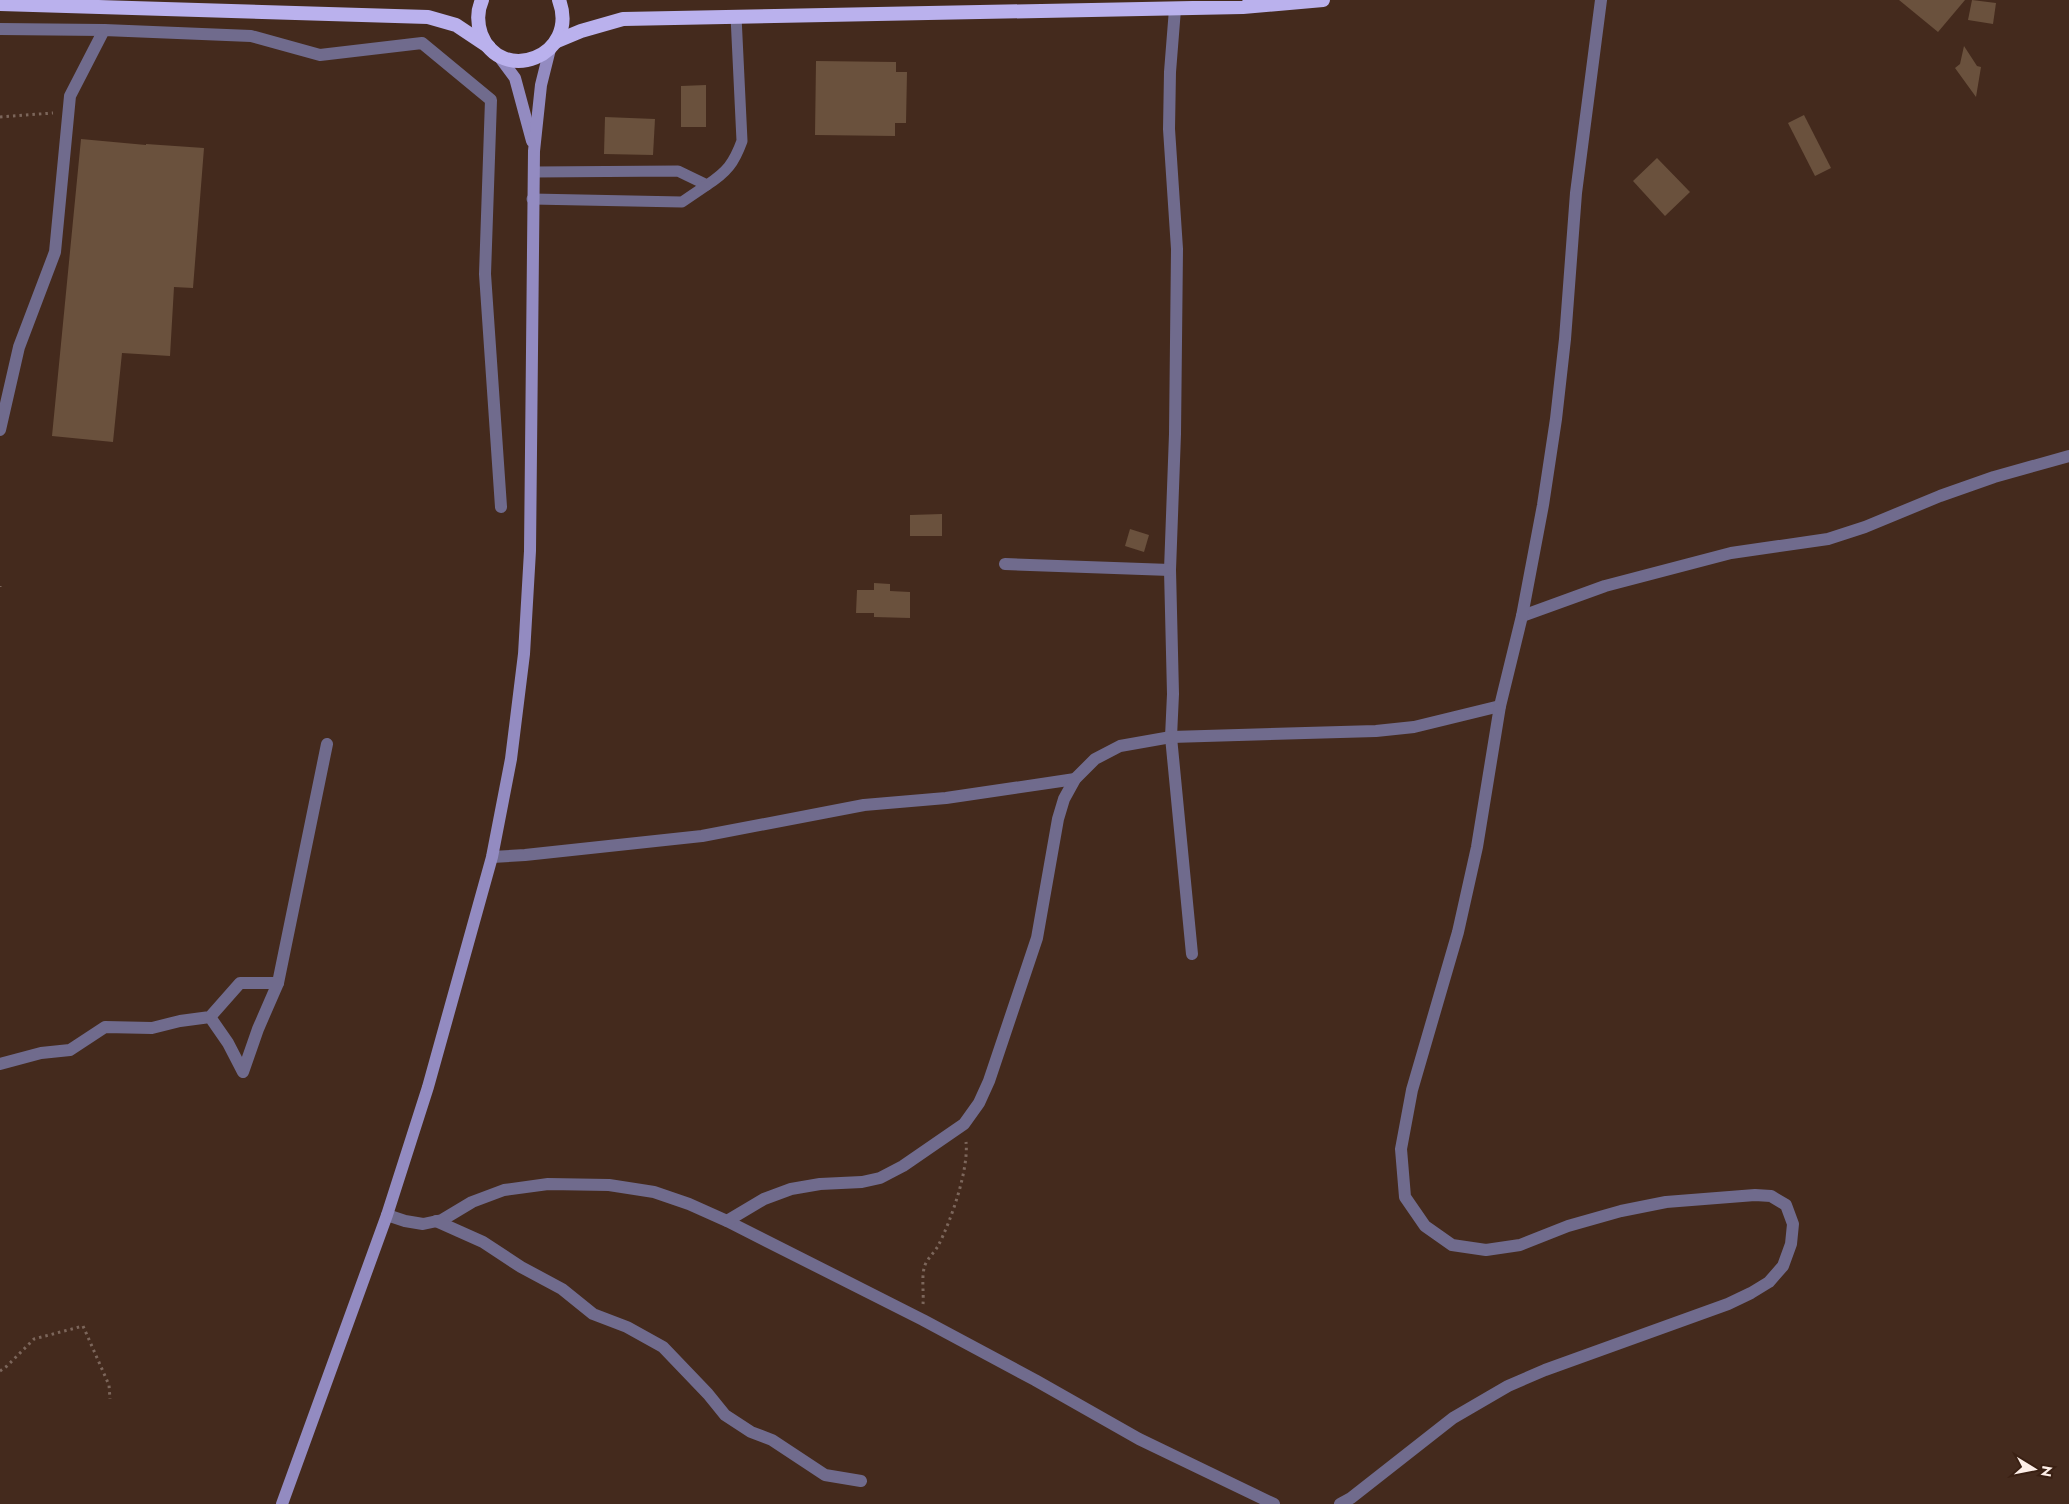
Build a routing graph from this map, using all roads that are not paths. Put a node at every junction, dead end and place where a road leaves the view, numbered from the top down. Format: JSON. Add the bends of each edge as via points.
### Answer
{"nodes":[{"id":1,"x":482,"y":0,"type":"edge"},
{"id":2,"x":559,"y":0,"type":"edge"},
{"id":3,"x":1323,"y":0,"type":"edge"},
{"id":4,"x":1601,"y":0,"type":"edge"},
{"id":5,"x":0,"y":4,"type":"edge"},
{"id":6,"x":1175,"y":9,"type":"junction"},
{"id":7,"x":736,"y":16,"type":"junction"},
{"id":8,"x":0,"y":29,"type":"edge"},
{"id":9,"x":104,"y":30,"type":"junction"},
{"id":10,"x":553,"y":45,"type":"junction"},
{"id":11,"x":494,"y":51,"type":"junction"},
{"id":12,"x":534,"y":151,"type":"junction"},
{"id":13,"x":535,"y":172,"type":"junction"},
{"id":14,"x":707,"y":185,"type":"junction"},
{"id":15,"x":532,"y":199,"type":"junction"},
{"id":16,"x":0,"y":430,"type":"edge"},
{"id":17,"x":2069,"y":456,"type":"edge"},
{"id":18,"x":501,"y":508,"type":"dead end"},
{"id":19,"x":1005,"y":564,"type":"dead end"},
{"id":20,"x":1170,"y":570,"type":"junction"},
{"id":21,"x":1522,"y":616,"type":"junction"},
{"id":22,"x":1500,"y":706,"type":"junction"},
{"id":23,"x":1171,"y":737,"type":"junction"},
{"id":24,"x":327,"y":744,"type":"dead end"},
{"id":25,"x":1075,"y":779,"type":"junction"},
{"id":26,"x":492,"y":857,"type":"junction"},
{"id":27,"x":1192,"y":954,"type":"dead end"},
{"id":28,"x":278,"y":982,"type":"junction"},
{"id":29,"x":210,"y":1017,"type":"junction"},
{"id":30,"x":0,"y":1064,"type":"edge"},
{"id":31,"x":386,"y":1215,"type":"junction"},
{"id":32,"x":436,"y":1221,"type":"junction"},
{"id":33,"x":727,"y":1221,"type":"junction"},
{"id":34,"x":861,"y":1481,"type":"dead end"},
{"id":35,"x":282,"y":1504,"type":"edge"},
{"id":36,"x":1272,"y":1504,"type":"edge"},
{"id":37,"x":1340,"y":1504,"type":"edge"}],
"edges":[{"from":1,"to":11,"type":"highway","via":[[479,28]]},
{"from":2,"to":10,"type":"highway","via":[[562,30]]},
{"from":3,"to":6,"type":"highway"},
{"from":4,"to":21,"type":"street","via":[[1576,193],[1556,419]]},
{"from":5,"to":11,"type":"highway","via":[[428,17],[456,25]]},
{"from":6,"to":7,"type":"highway"},
{"from":6,"to":20,"type":"street","via":[[1169,129],[1177,249]]},
{"from":7,"to":10,"type":"highway","via":[[624,19],[580,31]]},
{"from":7,"to":14,"type":"lane","via":[[742,141],[725,172]]},
{"from":8,"to":9,"type":"street"},
{"from":9,"to":16,"type":"street","via":[[70,96],[55,252],[19,347]]},
{"from":9,"to":18,"type":"street","via":[[251,36],[320,55],[422,43],[491,100],[485,274]]},
{"from":10,"to":11,"type":"highway","via":[[536,58],[520,61]]},
{"from":10,"to":12,"type":"main road","via":[[541,85]]},
{"from":11,"to":12,"type":"main road","via":[[515,78]]},
{"from":12,"to":13,"type":"main road"},
{"from":13,"to":14,"type":"lane","via":[[678,171]]},
{"from":13,"to":15,"type":"main road"},
{"from":14,"to":15,"type":"lane","via":[[682,202]]},
{"from":15,"to":26,"type":"main road","via":[[532,406],[524,654],[511,759]]},
{"from":17,"to":21,"type":"street","via":[[1985,480],[1828,539],[1731,553],[1605,586]]},
{"from":19,"to":20,"type":"street"},
{"from":20,"to":23,"type":"street"},
{"from":21,"to":22,"type":"street"},
{"from":22,"to":23,"type":"street","via":[[1414,727],[1376,731]]},
{"from":22,"to":37,"type":"street","via":[[1477,847],[1458,932],[1412,1090],[1401,1149],[1405,1197],[1424,1226],[1452,1245],[1486,1250],[1520,1245],[1568,1226],[1666,1202],[1772,1196],[1786,1205],[1793,1224],[1792,1244],[1783,1266],[1769,1282],[1751,1293],[1508,1386],[1453,1418]]},
{"from":23,"to":25,"type":"street","via":[[1120,746],[1095,759]]},
{"from":23,"to":27,"type":"street"},
{"from":24,"to":28,"type":"street"},
{"from":25,"to":26,"type":"street","via":[[946,798],[864,805],[702,836]]},
{"from":25,"to":33,"type":"street","via":[[1058,818],[1037,938],[1026,974],[989,1081],[964,1124],[880,1178],[791,1189]]},
{"from":26,"to":31,"type":"main road","via":[[428,1087]]},
{"from":28,"to":29,"type":"street","via":[[240,983]]},
{"from":28,"to":29,"type":"street","via":[[243,1072]]},
{"from":29,"to":30,"type":"street","via":[[152,1028],[105,1027],[70,1050],[41,1053]]},
{"from":31,"to":32,"type":"street","via":[[423,1224]]},
{"from":31,"to":35,"type":"main road"},
{"from":32,"to":33,"type":"street","via":[[504,1190],[548,1184],[609,1184],[654,1192]]},
{"from":32,"to":34,"type":"street","via":[[483,1242],[562,1289],[593,1314],[627,1327],[663,1347],[725,1415],[751,1432],[772,1440],[825,1475]]},
{"from":33,"to":36,"type":"street","via":[[923,1320],[1131,1434]]}]}
